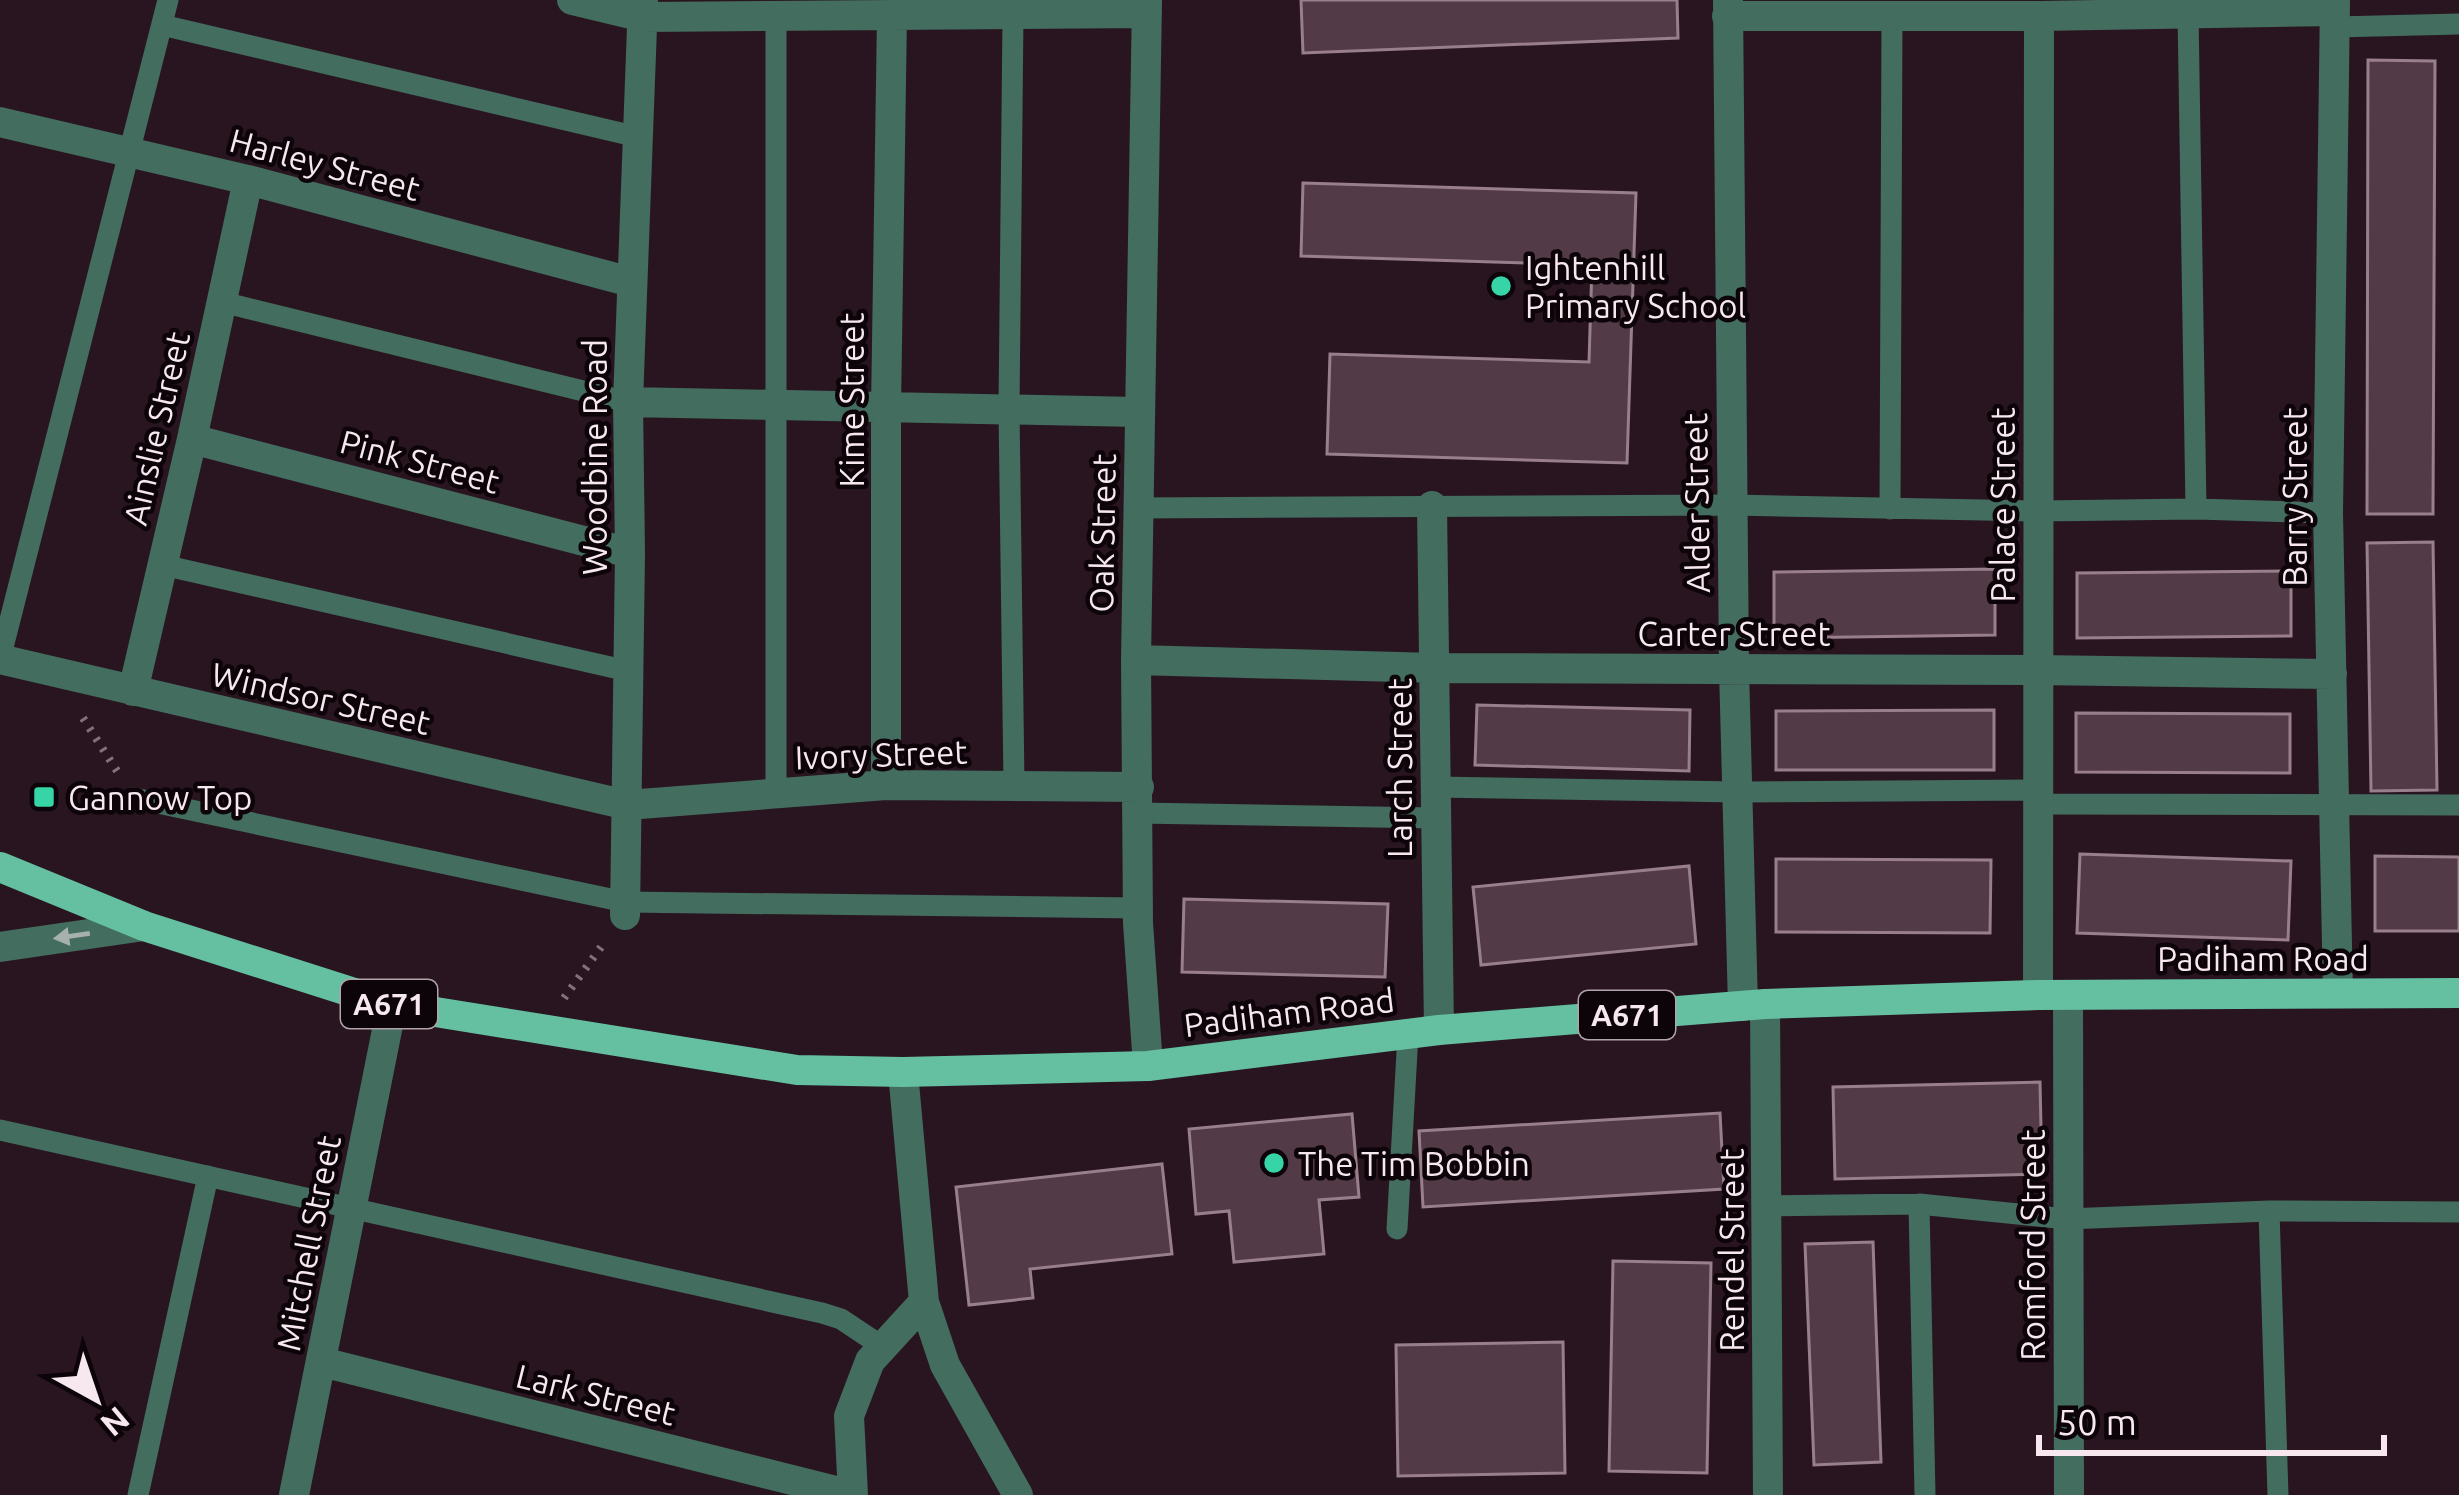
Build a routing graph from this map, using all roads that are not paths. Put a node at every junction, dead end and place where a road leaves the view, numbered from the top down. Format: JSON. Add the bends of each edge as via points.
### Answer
{"nodes":[{"id":1,"x":169,"y":0,"type":"edge"},
{"id":2,"x":572,"y":0,"type":"edge"},
{"id":3,"x":1147,"y":6,"type":"edge"},
{"id":4,"x":1728,"y":8,"type":"edge"},
{"id":5,"x":643,"y":9,"type":"edge"},
{"id":6,"x":2188,"y":13,"type":"junction"},
{"id":7,"x":2335,"y":13,"type":"edge"},
{"id":8,"x":1013,"y":15,"type":"junction"},
{"id":9,"x":1892,"y":15,"type":"junction"},
{"id":10,"x":776,"y":16,"type":"junction"},
{"id":11,"x":892,"y":16,"type":"junction"},
{"id":12,"x":2039,"y":16,"type":"junction"},
{"id":13,"x":2459,"y":24,"type":"edge"},
{"id":14,"x":162,"y":25,"type":"junction"},
{"id":15,"x":0,"y":122,"type":"edge"},
{"id":16,"x":638,"y":137,"type":"junction"},
{"id":17,"x":130,"y":153,"type":"junction"},
{"id":18,"x":248,"y":180,"type":"junction"},
{"id":19,"x":631,"y":282,"type":"junction"},
{"id":20,"x":221,"y":302,"type":"junction"},
{"id":21,"x":628,"y":402,"type":"junction"},
{"id":22,"x":776,"y":405,"type":"junction"},
{"id":23,"x":886,"y":408,"type":"junction"},
{"id":24,"x":1009,"y":410,"type":"junction"},
{"id":25,"x":1139,"y":412,"type":"junction"},
{"id":26,"x":192,"y":439,"type":"junction"},
{"id":27,"x":1432,"y":506,"type":"junction"},
{"id":28,"x":1732,"y":506,"type":"junction"},
{"id":29,"x":1138,"y":508,"type":"junction"},
{"id":30,"x":1890,"y":508,"type":"junction"},
{"id":31,"x":2196,"y":509,"type":"junction"},
{"id":32,"x":2039,"y":512,"type":"junction"},
{"id":33,"x":2328,"y":513,"type":"junction"},
{"id":34,"x":630,"y":553,"type":"junction"},
{"id":35,"x":163,"y":565,"type":"junction"},
{"id":36,"x":0,"y":658,"type":"edge"},
{"id":37,"x":1136,"y":660,"type":"junction"},
{"id":38,"x":1435,"y":668,"type":"junction"},
{"id":39,"x":1734,"y":669,"type":"junction"},
{"id":40,"x":2037,"y":670,"type":"junction"},
{"id":41,"x":628,"y":671,"type":"junction"},
{"id":42,"x":2332,"y":674,"type":"junction"},
{"id":43,"x":133,"y":691,"type":"junction"},
{"id":44,"x":886,"y":785,"type":"junction"},
{"id":45,"x":1014,"y":786,"type":"junction"},
{"id":46,"x":1738,"y":793,"type":"junction"},
{"id":47,"x":776,"y":794,"type":"junction"},
{"id":48,"x":2037,"y":797,"type":"junction"},
{"id":49,"x":134,"y":798,"type":"road end"},
{"id":50,"x":1138,"y":800,"type":"junction"},
{"id":51,"x":1435,"y":802,"type":"junction"},
{"id":52,"x":2334,"y":803,"type":"junction"},
{"id":53,"x":627,"y":805,"type":"junction"},
{"id":54,"x":2459,"y":805,"type":"edge"},
{"id":55,"x":0,"y":867,"type":"edge"},
{"id":56,"x":1138,"y":908,"type":"junction"},
{"id":57,"x":625,"y":909,"type":"junction"},
{"id":58,"x":144,"y":926,"type":"junction"},
{"id":59,"x":0,"y":946,"type":"edge"},
{"id":60,"x":2338,"y":993,"type":"junction"},
{"id":61,"x":2459,"y":993,"type":"edge"},
{"id":62,"x":2053,"y":995,"type":"junction"},
{"id":63,"x":392,"y":1005,"type":"junction"},
{"id":64,"x":1754,"y":1005,"type":"junction"},
{"id":65,"x":1423,"y":1032,"type":"junction"},
{"id":66,"x":1148,"y":1066,"type":"junction"},
{"id":67,"x":904,"y":1072,"type":"junction"},
{"id":68,"x":0,"y":1130,"type":"edge"},
{"id":69,"x":208,"y":1176,"type":"junction"},
{"id":70,"x":1919,"y":1204,"type":"junction"},
{"id":71,"x":1768,"y":1206,"type":"junction"},
{"id":72,"x":351,"y":1208,"type":"junction"},
{"id":73,"x":2269,"y":1211,"type":"junction"},
{"id":74,"x":2459,"y":1212,"type":"edge"},
{"id":75,"x":2067,"y":1219,"type":"junction"},
{"id":76,"x":1397,"y":1229,"type":"dead end"},
{"id":77,"x":924,"y":1302,"type":"junction"},
{"id":78,"x":883,"y":1347,"type":"junction"},
{"id":79,"x":322,"y":1362,"type":"junction"},
{"id":80,"x":138,"y":1495,"type":"edge"},
{"id":81,"x":294,"y":1495,"type":"edge"},
{"id":82,"x":852,"y":1495,"type":"edge"},
{"id":83,"x":1018,"y":1495,"type":"edge"},
{"id":84,"x":1768,"y":1495,"type":"edge"},
{"id":85,"x":1925,"y":1495,"type":"edge"},
{"id":86,"x":2069,"y":1495,"type":"edge"},
{"id":87,"x":2278,"y":1495,"type":"edge"}],
"edges":[{"from":1,"to":14,"type":"lane"},
{"from":2,"to":5,"type":"street"},
{"from":3,"to":8,"type":"street"},
{"from":3,"to":25,"type":"street","name":"Oak Street"},
{"from":4,"to":9,"type":"street"},
{"from":4,"to":28,"type":"street","name":"Alder Street"},
{"from":5,"to":10,"type":"street"},
{"from":5,"to":16,"type":"street","name":"Woodbine Road"},
{"from":6,"to":7,"type":"street"},
{"from":6,"to":12,"type":"street"},
{"from":6,"to":31,"type":"lane"},
{"from":7,"to":13,"type":"lane"},
{"from":7,"to":33,"type":"street","name":"Barry Street"},
{"from":8,"to":11,"type":"street"},
{"from":8,"to":24,"type":"lane"},
{"from":9,"to":12,"type":"street"},
{"from":9,"to":30,"type":"lane"},
{"from":10,"to":11,"type":"street"},
{"from":10,"to":22,"type":"lane"},
{"from":11,"to":23,"type":"street","name":"Kime Street"},
{"from":12,"to":32,"type":"street","name":"Palace Street"},
{"from":14,"to":16,"type":"lane"},
{"from":14,"to":17,"type":"lane"},
{"from":15,"to":17,"type":"street","name":"Harley Street"},
{"from":16,"to":19,"type":"street","name":"Woodbine Road"},
{"from":17,"to":18,"type":"street","name":"Harley Street"},
{"from":17,"to":36,"type":"lane"},
{"from":18,"to":19,"type":"street","name":"Harley Street"},
{"from":18,"to":20,"type":"street","name":"Ainslie Street"},
{"from":19,"to":21,"type":"street","name":"Woodbine Road"},
{"from":20,"to":21,"type":"lane"},
{"from":20,"to":26,"type":"street","name":"Ainslie Street"},
{"from":21,"to":22,"type":"street"},
{"from":21,"to":34,"type":"street","name":"Woodbine Road"},
{"from":22,"to":23,"type":"street"},
{"from":22,"to":47,"type":"lane"},
{"from":23,"to":24,"type":"street"},
{"from":23,"to":44,"type":"street","name":"Kime Street"},
{"from":24,"to":25,"type":"street"},
{"from":24,"to":45,"type":"lane"},
{"from":25,"to":29,"type":"street","name":"Oak Street"},
{"from":26,"to":34,"type":"street","name":"Pink Street"},
{"from":26,"to":35,"type":"street","name":"Ainslie Street"},
{"from":27,"to":28,"type":"lane"},
{"from":27,"to":29,"type":"lane"},
{"from":27,"to":38,"type":"street","name":"Larch Street"},
{"from":28,"to":30,"type":"lane"},
{"from":28,"to":39,"type":"street","name":"Alder Street"},
{"from":29,"to":37,"type":"street","name":"Oak Street"},
{"from":30,"to":32,"type":"lane"},
{"from":31,"to":32,"type":"lane"},
{"from":31,"to":33,"type":"lane"},
{"from":32,"to":40,"type":"street","name":"Palace Street"},
{"from":33,"to":42,"type":"street","name":"Barry Street"},
{"from":34,"to":41,"type":"street","name":"Woodbine Road"},
{"from":35,"to":41,"type":"lane"},
{"from":35,"to":43,"type":"street","name":"Ainslie Street"},
{"from":36,"to":43,"type":"street","name":"Windsor Street"},
{"from":37,"to":38,"type":"street","name":"Carter Street"},
{"from":37,"to":50,"type":"street","name":"Oak Street"},
{"from":38,"to":39,"type":"street","name":"Carter Street"},
{"from":38,"to":51,"type":"street","name":"Larch Street"},
{"from":39,"to":40,"type":"street","name":"Carter Street"},
{"from":39,"to":46,"type":"street","name":"Alder Street"},
{"from":40,"to":42,"type":"street","name":"Carter Street"},
{"from":40,"to":48,"type":"street","name":"Palace Street"},
{"from":41,"to":53,"type":"street","name":"Woodbine Road"},
{"from":42,"to":52,"type":"street","name":"Barry Street"},
{"from":43,"to":53,"type":"street","name":"Windsor Street"},
{"from":44,"to":45,"type":"street","name":"Ivory Street"},
{"from":44,"to":47,"type":"street","name":"Ivory Street"},
{"from":45,"to":50,"type":"street","name":"Ivory Street"},
{"from":46,"to":48,"type":"lane"},
{"from":46,"to":51,"type":"lane"},
{"from":46,"to":64,"type":"street","name":"Alder Street"},
{"from":47,"to":53,"type":"street","name":"Ivory Street"},
{"from":48,"to":52,"type":"lane"},
{"from":48,"to":62,"type":"street","name":"Palace Street"},
{"from":49,"to":57,"type":"lane"},
{"from":50,"to":51,"type":"lane"},
{"from":50,"to":56,"type":"street","name":"Oak Street"},
{"from":51,"to":65,"type":"street","name":"Larch Street"},
{"from":52,"to":54,"type":"lane"},
{"from":52,"to":60,"type":"street","name":"Barry Street"},
{"from":53,"to":57,"type":"street","name":"Woodbine Road"},
{"from":55,"to":58,"type":"main road","name":"Padiham Road","number":"A671"},
{"from":56,"to":57,"type":"lane"},
{"from":56,"to":66,"type":"street","name":"Oak Street"},
{"from":58,"to":59,"type":"street","name":"Padiham Road","one_way":true},
{"from":58,"to":63,"type":"main road","name":"Padiham Road","number":"A671"},
{"from":60,"to":61,"type":"main road","name":"Padiham Road","number":"A671"},
{"from":60,"to":62,"type":"main road","name":"Padiham Road","number":"A671"},
{"from":62,"to":64,"type":"main road","name":"Padiham Road","number":"A671"},
{"from":62,"to":75,"type":"street","name":"Romford Street"},
{"from":63,"to":67,"type":"main road","name":"Padiham Road","number":"A671","via":[[796,1070]]},
{"from":63,"to":72,"type":"street","name":"Mitchell Street"},
{"from":64,"to":65,"type":"main road","name":"Padiham Road","number":"A671"},
{"from":64,"to":71,"type":"street","name":"Rendel Street"},
{"from":65,"to":66,"type":"main road","name":"Padiham Road","number":"A671"},
{"from":65,"to":76,"type":"lane"},
{"from":66,"to":67,"type":"main road","name":"Padiham Road","number":"A671"},
{"from":67,"to":77,"type":"street"},
{"from":68,"to":69,"type":"lane"},
{"from":69,"to":72,"type":"lane"},
{"from":69,"to":80,"type":"lane"},
{"from":70,"to":71,"type":"lane"},
{"from":70,"to":75,"type":"lane"},
{"from":70,"to":85,"type":"lane"},
{"from":71,"to":84,"type":"street","name":"Rendel Street"},
{"from":72,"to":78,"type":"lane","via":[[823,1313]]},
{"from":72,"to":79,"type":"street","name":"Mitchell Street"},
{"from":73,"to":74,"type":"lane"},
{"from":73,"to":75,"type":"lane"},
{"from":73,"to":87,"type":"lane"},
{"from":75,"to":86,"type":"street","name":"Romford Street"},
{"from":77,"to":78,"type":"street"},
{"from":77,"to":83,"type":"street","via":[[946,1366]]},
{"from":78,"to":82,"type":"street","via":[[849,1416]]},
{"from":79,"to":81,"type":"street","name":"Mitchell Street"},
{"from":79,"to":82,"type":"street","name":"Lark Street"}]}
